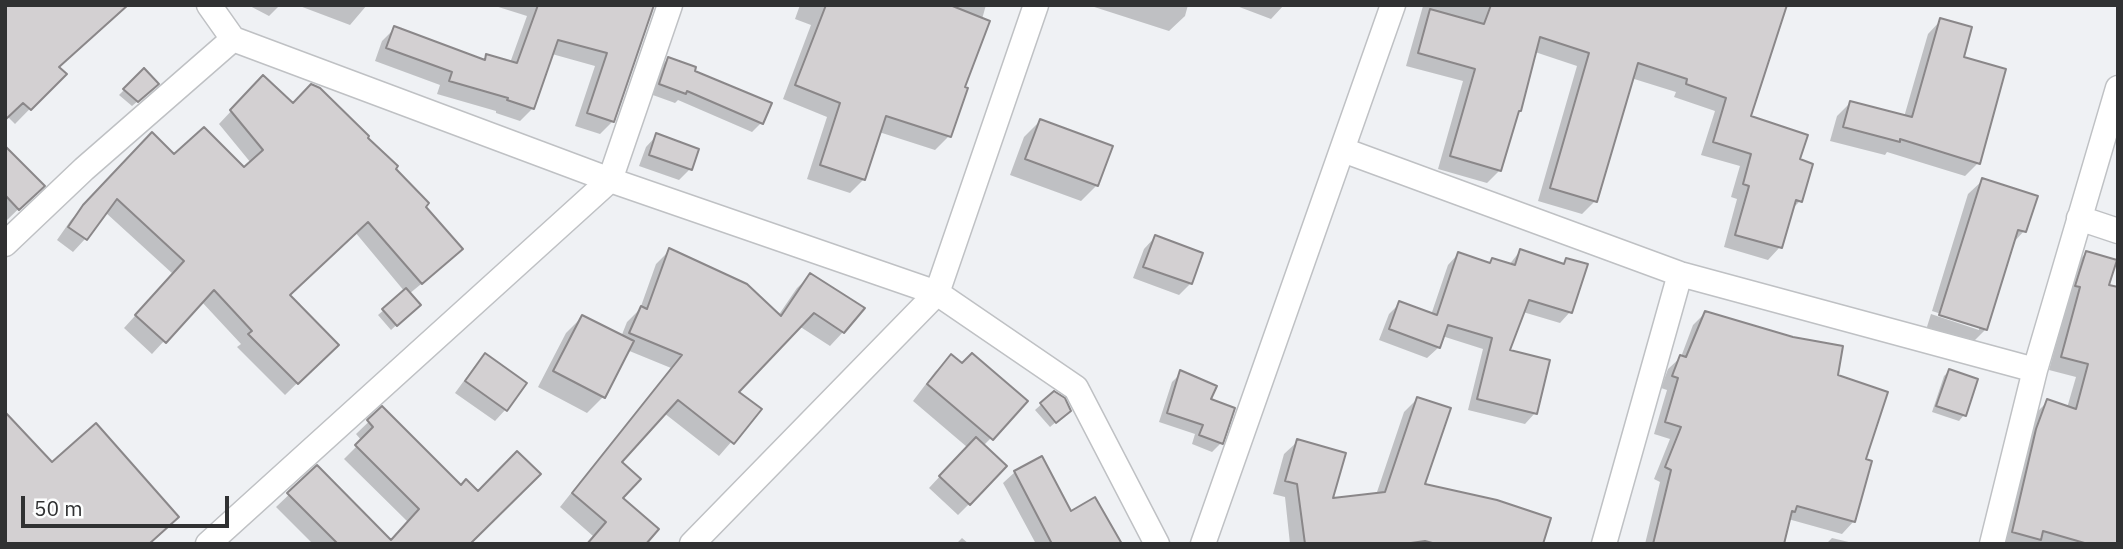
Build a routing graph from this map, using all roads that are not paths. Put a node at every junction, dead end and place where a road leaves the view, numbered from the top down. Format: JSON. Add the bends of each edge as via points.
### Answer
{"nodes":[{"id":1,"x":209,"y":5,"type":"edge"},
{"id":2,"x":670,"y":5,"type":"edge"},
{"id":3,"x":1036,"y":5,"type":"edge"},
{"id":4,"x":1393,"y":5,"type":"edge"},
{"id":5,"x":233,"y":39,"type":"junction"},
{"id":6,"x":2118,"y":88,"type":"edge"},
{"id":7,"x":1343,"y":150,"type":"junction"},
{"id":8,"x":610,"y":180,"type":"junction"},
{"id":9,"x":2079,"y":218,"type":"junction"},
{"id":10,"x":2118,"y":231,"type":"edge"},
{"id":11,"x":5,"y":244,"type":"edge"},
{"id":12,"x":1680,"y":274,"type":"junction"},
{"id":13,"x":937,"y":293,"type":"junction"},
{"id":14,"x":2035,"y":370,"type":"junction"},
{"id":15,"x":208,"y":544,"type":"edge"},
{"id":16,"x":692,"y":544,"type":"edge"},
{"id":17,"x":1157,"y":544,"type":"edge"},
{"id":18,"x":1203,"y":544,"type":"edge"},
{"id":19,"x":1604,"y":544,"type":"edge"},
{"id":20,"x":1992,"y":544,"type":"edge"}],
"edges":[{"from":1,"to":5,"type":"street"},
{"from":2,"to":8,"type":"street"},
{"from":3,"to":13,"type":"street"},
{"from":4,"to":7,"type":"street"},
{"from":5,"to":8,"type":"street"},
{"from":5,"to":11,"type":"street"},
{"from":6,"to":9,"type":"street"},
{"from":7,"to":12,"type":"street"},
{"from":7,"to":18,"type":"street"},
{"from":8,"to":13,"type":"street"},
{"from":8,"to":15,"type":"street"},
{"from":9,"to":10,"type":"street"},
{"from":9,"to":14,"type":"street"},
{"from":12,"to":14,"type":"street"},
{"from":12,"to":19,"type":"street"},
{"from":13,"to":16,"type":"street"},
{"from":13,"to":17,"type":"street","via":[[1076,388]]},
{"from":14,"to":20,"type":"street"}]}
